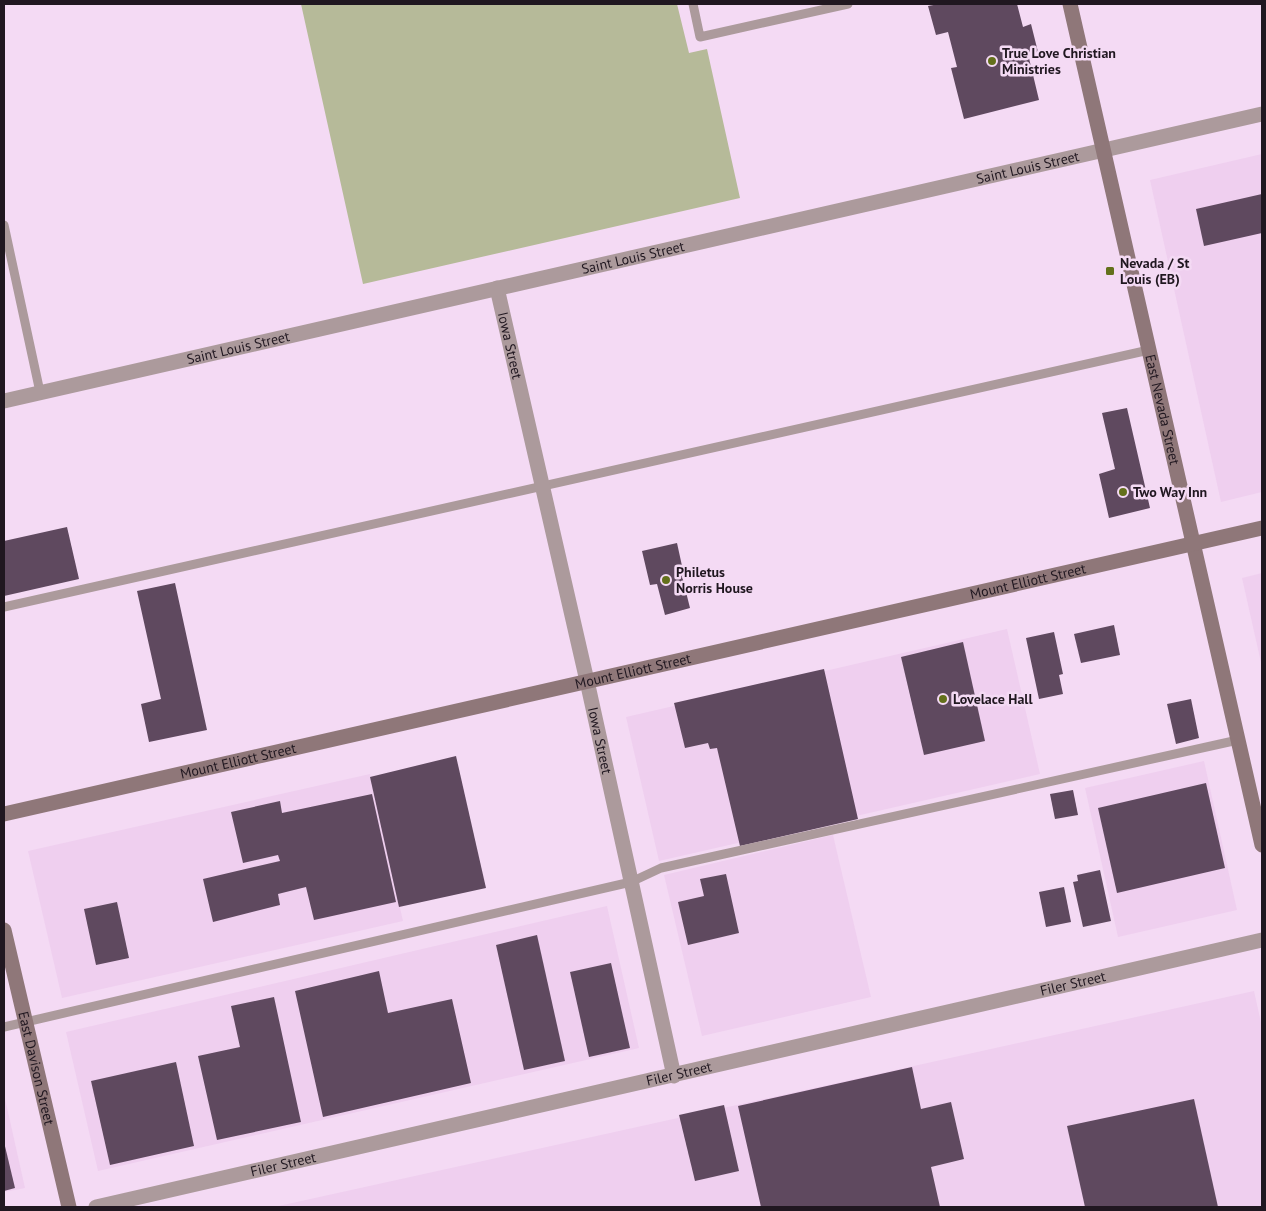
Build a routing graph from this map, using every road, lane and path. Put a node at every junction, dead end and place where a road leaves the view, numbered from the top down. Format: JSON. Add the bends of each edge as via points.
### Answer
{"nodes":[{"id":1,"x":693,"y":4,"type":"edge"},
{"id":2,"x":848,"y":4,"type":"edge"},
{"id":3,"x":1070,"y":4,"type":"edge"},
{"id":4,"x":1262,"y":114,"type":"edge"},
{"id":5,"x":1104,"y":150,"type":"junction"},
{"id":6,"x":4,"y":225,"type":"edge"},
{"id":7,"x":497,"y":288,"type":"junction"},
{"id":8,"x":1149,"y":350,"type":"junction"},
{"id":9,"x":40,"y":392,"type":"junction"},
{"id":10,"x":4,"y":401,"type":"edge"},
{"id":11,"x":542,"y":487,"type":"junction"},
{"id":12,"x":1262,"y":528,"type":"edge"},
{"id":13,"x":1192,"y":544,"type":"junction"},
{"id":14,"x":4,"y":607,"type":"edge"},
{"id":15,"x":586,"y":681,"type":"junction"},
{"id":16,"x":1238,"y":740,"type":"junction"},
{"id":17,"x":4,"y":814,"type":"edge"},
{"id":18,"x":1262,"y":845,"type":"edge"},
{"id":19,"x":631,"y":882,"type":"junction"},
{"id":20,"x":4,"y":930,"type":"edge"},
{"id":21,"x":1262,"y":940,"type":"edge"},
{"id":22,"x":25,"y":1022,"type":"junction"},
{"id":23,"x":4,"y":1027,"type":"edge"},
{"id":24,"x":674,"y":1076,"type":"junction"},
{"id":25,"x":69,"y":1207,"type":"edge"},
{"id":26,"x":96,"y":1207,"type":"edge"}],
"edges":[{"from":1,"to":2,"type":"lane","via":[[700,37]]},
{"from":3,"to":5,"type":"street","name":"East Nevada Street"},
{"from":4,"to":5,"type":"street","name":"Saint Louis Street"},
{"from":5,"to":7,"type":"street","name":"Saint Louis Street"},
{"from":5,"to":8,"type":"street","name":"East Nevada Street"},
{"from":6,"to":9,"type":"lane"},
{"from":7,"to":9,"type":"street","name":"Saint Louis Street"},
{"from":7,"to":11,"type":"street","name":"Iowa Street"},
{"from":8,"to":11,"type":"lane"},
{"from":8,"to":13,"type":"street","name":"East Nevada Street"},
{"from":9,"to":10,"type":"street","name":"Saint Louis Street"},
{"from":11,"to":14,"type":"lane"},
{"from":11,"to":15,"type":"street","name":"Iowa Street"},
{"from":12,"to":13,"type":"street","name":"Mount Elliott Street"},
{"from":13,"to":15,"type":"street","name":"Mount Elliott Street"},
{"from":13,"to":16,"type":"street","name":"East Nevada Street"},
{"from":15,"to":17,"type":"street","name":"Mount Elliott Street"},
{"from":15,"to":19,"type":"street","name":"Iowa Street"},
{"from":16,"to":18,"type":"street","name":"East Nevada Street"},
{"from":16,"to":19,"type":"lane","via":[[661,868]]},
{"from":19,"to":22,"type":"lane"},
{"from":19,"to":24,"type":"street","name":"Iowa Street"},
{"from":20,"to":22,"type":"street","name":"East Davison Street"},
{"from":21,"to":24,"type":"street","name":"Filer Street"},
{"from":22,"to":23,"type":"lane"},
{"from":22,"to":25,"type":"street","name":"East Davison Street"},
{"from":24,"to":26,"type":"street","name":"Filer Street"}]}
